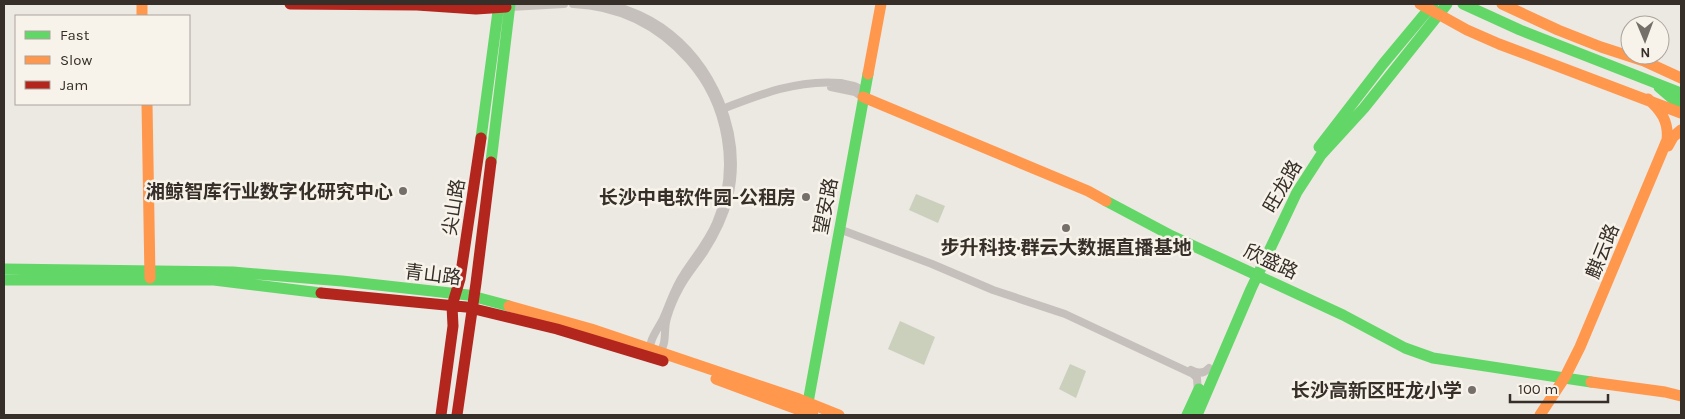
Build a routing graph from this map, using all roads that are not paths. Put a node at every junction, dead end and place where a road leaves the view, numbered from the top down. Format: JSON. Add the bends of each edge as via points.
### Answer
{"nodes":[{"id":1,"x":290,"y":4,"type":"edge"},
{"id":2,"x":443,"y":4,"type":"edge"},
{"id":3,"x":564,"y":4,"type":"edge"},
{"id":4,"x":573,"y":4,"type":"edge"},
{"id":5,"x":609,"y":4,"type":"edge"},
{"id":6,"x":883,"y":4,"type":"edge"},
{"id":7,"x":1446,"y":4,"type":"edge"},
{"id":8,"x":1502,"y":4,"type":"edge"},
{"id":9,"x":502,"y":5,"type":"edge"},
{"id":10,"x":1467,"y":6,"type":"edge"},
{"id":11,"x":1430,"y":8,"type":"edge"},
{"id":12,"x":1681,"y":78,"type":"edge"},
{"id":13,"x":1653,"y":82,"type":"junction"},
{"id":14,"x":1681,"y":92,"type":"edge"},
{"id":15,"x":865,"y":96,"type":"junction"},
{"id":16,"x":1648,"y":99,"type":"junction"},
{"id":17,"x":145,"y":105,"type":"edge"},
{"id":18,"x":1681,"y":106,"type":"edge"},
{"id":19,"x":722,"y":112,"type":"junction"},
{"id":20,"x":1681,"y":113,"type":"edge"},
{"id":21,"x":1681,"y":130,"type":"edge"},
{"id":22,"x":841,"y":229,"type":"junction"},
{"id":23,"x":4,"y":269,"type":"edge"},
{"id":24,"x":1255,"y":271,"type":"junction"},
{"id":25,"x":149,"y":276,"type":"junction"},
{"id":26,"x":4,"y":280,"type":"edge"},
{"id":27,"x":455,"y":293,"type":"junction"},
{"id":28,"x":474,"y":297,"type":"junction"},
{"id":29,"x":452,"y":306,"type":"junction"},
{"id":30,"x":472,"y":308,"type":"junction"},
{"id":31,"x":654,"y":353,"type":"junction"},
{"id":32,"x":1209,"y":368,"type":"junction"},
{"id":33,"x":1565,"y":378,"type":"junction"},
{"id":34,"x":1198,"y":392,"type":"junction"},
{"id":35,"x":1681,"y":394,"type":"edge"},
{"id":36,"x":809,"y":411,"type":"edge"},
{"id":37,"x":441,"y":415,"type":"edge"},
{"id":38,"x":457,"y":415,"type":"edge"},
{"id":39,"x":839,"y":415,"type":"edge"},
{"id":40,"x":1187,"y":415,"type":"edge"},
{"id":41,"x":1197,"y":415,"type":"edge"},
{"id":42,"x":1540,"y":415,"type":"edge"},
{"id":43,"x":1544,"y":415,"type":"edge"}],
"edges":[{"from":1,"to":9,"type":"main road","via":[[476,9]]},
{"from":2,"to":9,"type":"main road"},
{"from":3,"to":9,"type":"street"},
{"from":4,"to":19,"type":"street","via":[[609,8],[645,22],[683,53],[701,74]]},
{"from":5,"to":19,"type":"street","via":[[650,20],[672,37],[704,71]]},
{"from":6,"to":15,"type":"main road","name":"望安路"},
{"from":7,"to":11,"type":"main road","name":"旺龙路"},
{"from":8,"to":12,"type":"main road","via":[[1558,30]]},
{"from":9,"to":27,"type":"main road","name":"尖山路","via":[[460,279]]},
{"from":9,"to":28,"type":"main road","name":"尖山路"},
{"from":10,"to":13,"type":"main road"},
{"from":11,"to":16,"type":"main road","via":[[1494,42]]},
{"from":11,"to":24,"type":"main road","name":"旺龙路","via":[[1364,108],[1333,140],[1308,174]]},
{"from":13,"to":14,"type":"main road"},
{"from":13,"to":18,"type":"main road"},
{"from":15,"to":19,"type":"street","via":[[856,86],[808,83],[764,95]]},
{"from":15,"to":22,"type":"main road","name":"望安路"},
{"from":15,"to":24,"type":"main road","name":"欣盛路","via":[[1088,191],[1172,236]]},
{"from":16,"to":20,"type":"main road"},
{"from":16,"to":33,"type":"main road","name":"麒云路","via":[[1662,114],[1668,128],[1667,140]]},
{"from":17,"to":25,"type":"main road"},
{"from":19,"to":31,"type":"street","via":[[728,156],[725,197],[716,224],[678,284],[656,332]]},
{"from":19,"to":31,"type":"street","via":[[732,156],[729,197],[713,237],[676,295],[666,320],[666,336]]},
{"from":21,"to":33,"type":"main road","name":"麒云路","via":[[1667,148],[1593,326]]},
{"from":22,"to":32,"type":"street","via":[[1066,312],[1195,372],[1202,373]]},
{"from":22,"to":34,"type":"street","via":[[1094,327],[1193,374],[1198,378]]},
{"from":22,"to":36,"type":"main road","name":"望安路","via":[[812,375]]},
{"from":23,"to":25,"type":"main road","name":"青山路"},
{"from":24,"to":32,"type":"main road","name":"旺龙路"},
{"from":24,"to":33,"type":"main road","name":"欣盛路","via":[[1421,354]]},
{"from":24,"to":41,"type":"main road","name":"旺龙路"},
{"from":25,"to":26,"type":"main road","name":"青山路"},
{"from":25,"to":27,"type":"main road","name":"青山路","via":[[233,272]]},
{"from":25,"to":29,"type":"main road","name":"青山路"},
{"from":27,"to":28,"type":"main road","name":"青山路"},
{"from":27,"to":29,"type":"main road","name":"尖山路"},
{"from":28,"to":30,"type":"main road","name":"尖山路"},
{"from":28,"to":31,"type":"main road","name":"青山路","via":[[592,329]]},
{"from":29,"to":30,"type":"main road","name":"青山路"},
{"from":29,"to":37,"type":"main road","name":"尖山路","via":[[453,326]]},
{"from":30,"to":31,"type":"main road","name":"青山路"},
{"from":30,"to":38,"type":"main road","name":"尖山路"},
{"from":31,"to":36,"type":"main road","name":"青山路"},
{"from":32,"to":34,"type":"main road","name":"旺龙路"},
{"from":33,"to":35,"type":"main road","name":"欣盛路"},
{"from":33,"to":42,"type":"main road","name":"麒云路"},
{"from":33,"to":43,"type":"main road","name":"麒云路"},
{"from":34,"to":40,"type":"main road","name":"旺龙路"},
{"from":36,"to":39,"type":"main road","name":"青山路"}]}
